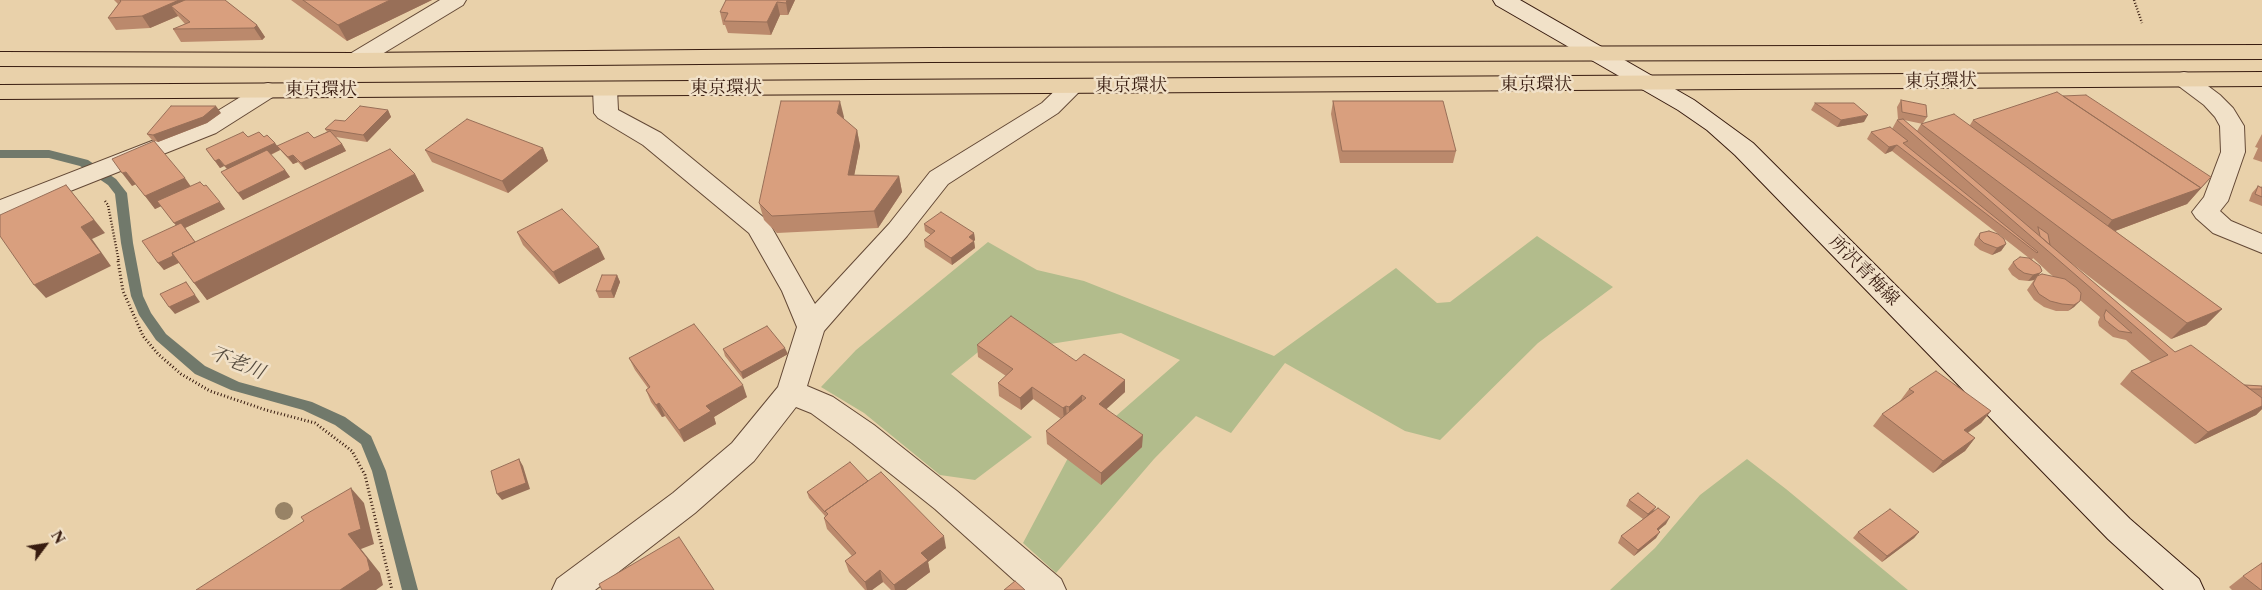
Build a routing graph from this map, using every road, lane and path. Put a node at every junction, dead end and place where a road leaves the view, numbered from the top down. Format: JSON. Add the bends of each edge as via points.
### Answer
{"nodes":[{"id":1,"x":455,"y":0,"type":"edge"},
{"id":2,"x":1504,"y":0,"type":"edge"},
{"id":3,"x":2262,"y":52,"type":"edge"},
{"id":4,"x":1600,"y":55,"type":"junction"},
{"id":5,"x":0,"y":59,"type":"edge"},
{"id":6,"x":356,"y":60,"type":"junction"},
{"id":7,"x":2184,"y":79,"type":"junction"},
{"id":8,"x":2262,"y":79,"type":"edge"},
{"id":9,"x":1651,"y":84,"type":"junction"},
{"id":10,"x":1073,"y":86,"type":"junction"},
{"id":11,"x":605,"y":89,"type":"junction"},
{"id":12,"x":268,"y":90,"type":"junction"},
{"id":13,"x":0,"y":92,"type":"edge"},
{"id":14,"x":81,"y":179,"type":"junction"},
{"id":15,"x":0,"y":210,"type":"edge"},
{"id":16,"x":2262,"y":244,"type":"edge"},
{"id":17,"x":811,"y":327,"type":"junction"},
{"id":18,"x":791,"y":392,"type":"junction"},
{"id":19,"x":2175,"y":586,"type":"edge"},
{"id":20,"x":392,"y":590,"type":"edge"},
{"id":21,"x":569,"y":590,"type":"edge"},
{"id":22,"x":1048,"y":590,"type":"edge"}],
"edges":[{"from":1,"to":6,"type":"street"},
{"from":2,"to":4,"type":"street","name":"所沢青梅線"},
{"from":3,"to":4,"type":"highway","name":"東京環状"},
{"from":4,"to":6,"type":"highway","name":"東京環状","via":[[931,55]]},
{"from":4,"to":9,"type":"street","name":"所沢青梅線"},
{"from":5,"to":6,"type":"highway","name":"東京環状"},
{"from":7,"to":8,"type":"highway","name":"東京環状"},
{"from":7,"to":9,"type":"highway","name":"東京環状"},
{"from":7,"to":16,"type":"street","via":[[2212,100],[2232,126],[2233,152],[2215,201],[2205,212],[2222,227]]},
{"from":9,"to":10,"type":"highway","name":"東京環状"},
{"from":9,"to":19,"type":"street","name":"所沢青梅線","via":[[1715,125],[1744,149]]},
{"from":10,"to":11,"type":"highway","name":"東京環状"},
{"from":10,"to":17,"type":"street","via":[[1050,108],[939,178],[898,230]]},
{"from":11,"to":12,"type":"highway","name":"東京環状"},
{"from":11,"to":17,"type":"street","via":[[606,113],[652,139],[759,227],[796,291]]},
{"from":12,"to":13,"type":"highway","name":"東京環状"},
{"from":12,"to":14,"type":"street","via":[[207,128]]},
{"from":14,"to":15,"type":"street"},
{"from":14,"to":20,"type":"path","via":[[96,188],[108,205],[123,291],[132,317],[158,354],[181,374],[210,391],[315,423],[352,452],[365,475]]},
{"from":17,"to":18,"type":"street"},
{"from":18,"to":21,"type":"street","via":[[743,452],[684,504]]},
{"from":18,"to":22,"type":"street","via":[[822,405],[864,434],[946,500]]}]}
